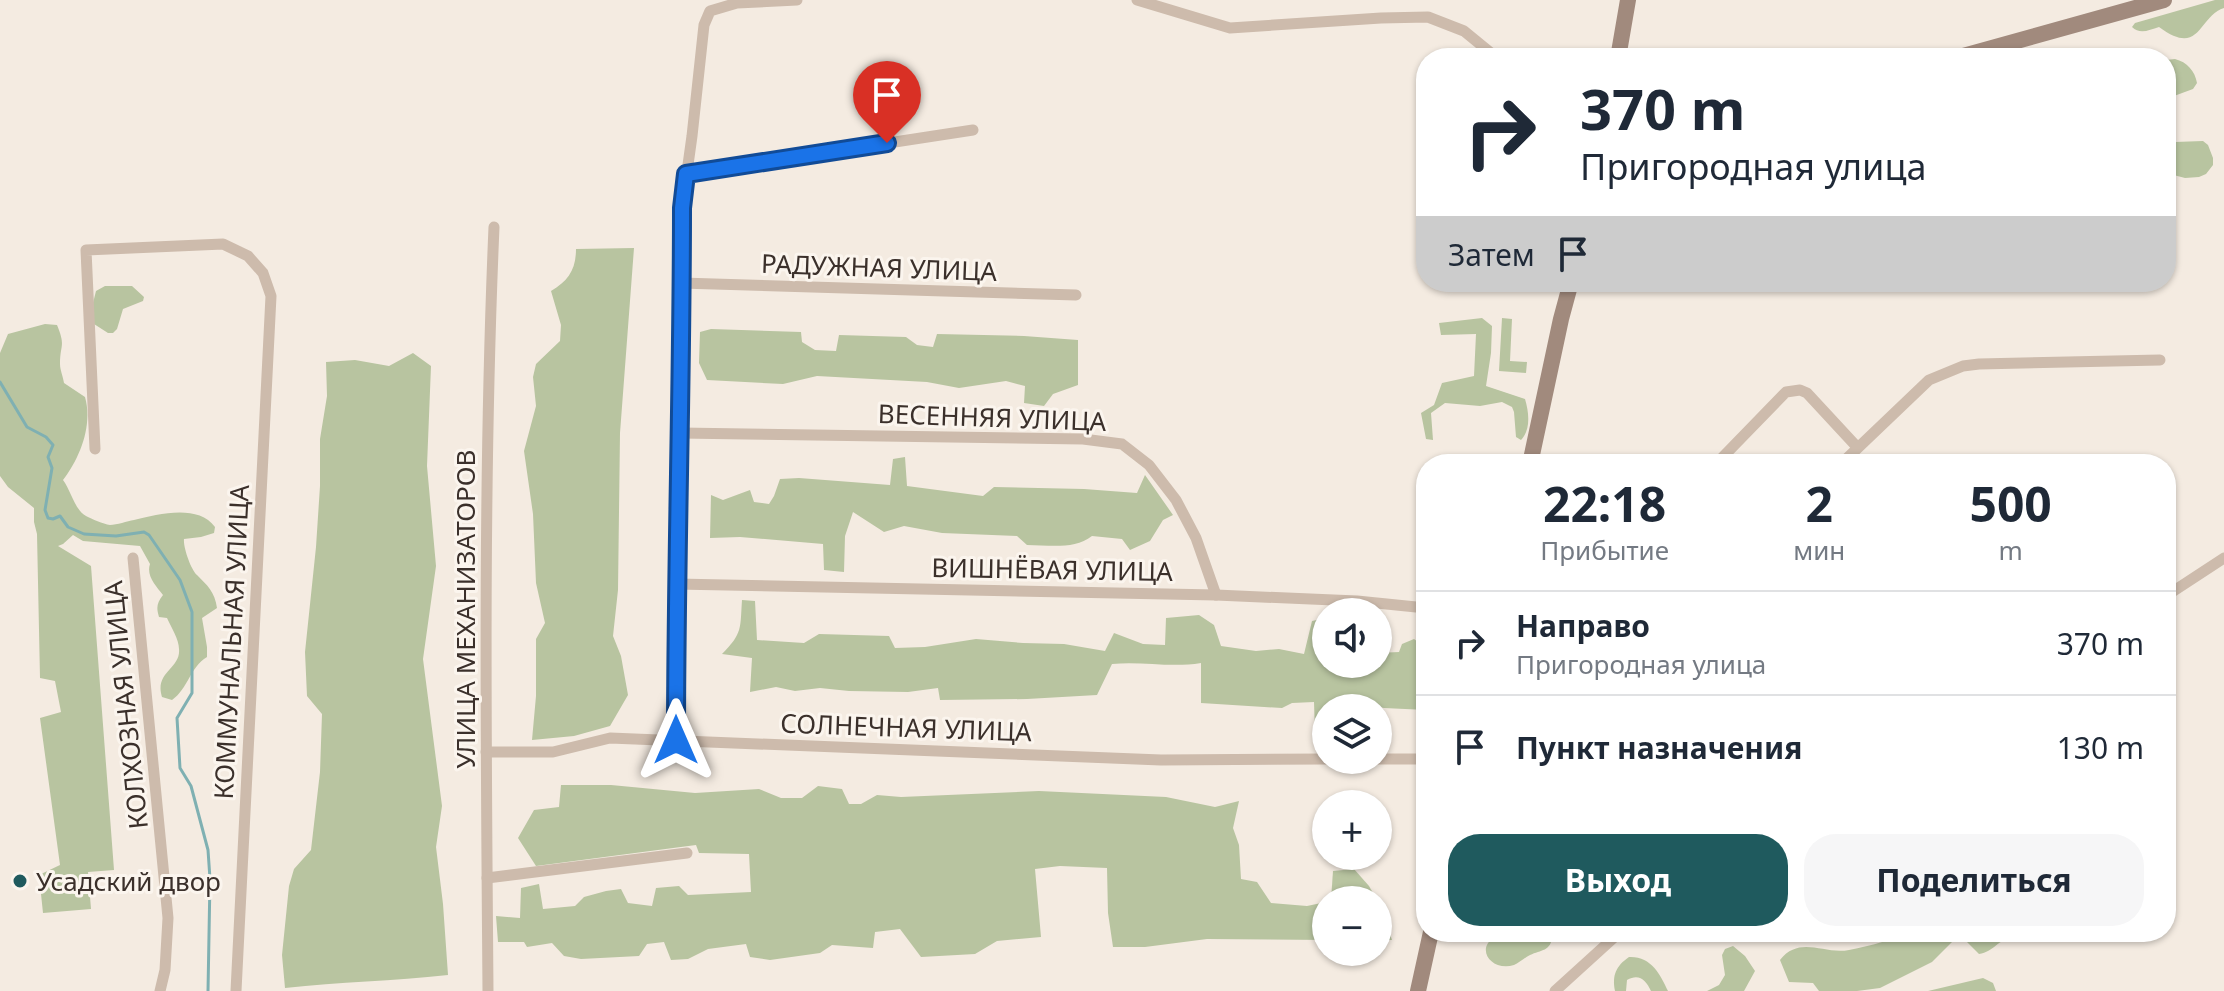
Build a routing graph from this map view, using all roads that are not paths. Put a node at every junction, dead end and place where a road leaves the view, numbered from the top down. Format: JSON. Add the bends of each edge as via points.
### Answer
{"nodes":[{"id":1,"x":797,"y":0,"type":"edge"},
{"id":2,"x":1137,"y":0,"type":"edge"},
{"id":3,"x":1628,"y":0,"type":"edge"},
{"id":4,"x":2164,"y":0,"type":"edge"},
{"id":5,"x":1485,"y":48,"type":"edge"},
{"id":6,"x":1620,"y":48,"type":"edge"},
{"id":7,"x":1992,"y":48,"type":"edge"},
{"id":8,"x":973,"y":130,"type":"dead end"},
{"id":9,"x":686,"y":174,"type":"junction"},
{"id":10,"x":494,"y":227,"type":"dead end"},
{"id":11,"x":681,"y":283,"type":"junction"},
{"id":12,"x":1568,"y":292,"type":"edge"},
{"id":13,"x":1076,"y":295,"type":"dead end"},
{"id":14,"x":2160,"y":360,"type":"dead end"},
{"id":15,"x":680,"y":433,"type":"junction"},
{"id":16,"x":1857,"y":447,"type":"junction"},
{"id":17,"x":95,"y":449,"type":"dead end"},
{"id":18,"x":1532,"y":454,"type":"edge"},
{"id":19,"x":1726,"y":454,"type":"edge"},
{"id":20,"x":1850,"y":454,"type":"edge"},
{"id":21,"x":133,"y":558,"type":"dead end"},
{"id":22,"x":2224,"y":558,"type":"edge"},
{"id":23,"x":676,"y":584,"type":"junction"},
{"id":24,"x":2176,"y":589,"type":"edge"},
{"id":25,"x":1216,"y":595,"type":"junction"},
{"id":26,"x":1416,"y":607,"type":"edge"},
{"id":27,"x":676,"y":740,"type":"junction"},
{"id":28,"x":486,"y":752,"type":"junction"},
{"id":29,"x":1312,"y":759,"type":"edge"},
{"id":30,"x":1392,"y":759,"type":"edge"},
{"id":31,"x":1416,"y":759,"type":"edge"},
{"id":32,"x":687,"y":853,"type":"dead end"},
{"id":33,"x":487,"y":878,"type":"junction"},
{"id":34,"x":1429,"y":942,"type":"edge"},
{"id":35,"x":1609,"y":942,"type":"edge"},
{"id":36,"x":160,"y":991,"type":"edge"},
{"id":37,"x":236,"y":991,"type":"edge"},
{"id":38,"x":488,"y":991,"type":"edge"},
{"id":39,"x":1418,"y":991,"type":"edge"},
{"id":40,"x":1555,"y":991,"type":"edge"}],
"edges":[{"from":1,"to":9,"type":"street","via":[[737,3],[710,11]]},
{"from":2,"to":5,"type":"street","via":[[1230,28],[1428,17],[1464,31]]},
{"from":3,"to":6,"type":"main road"},
{"from":4,"to":7,"type":"main road"},
{"from":8,"to":9,"type":"street"},
{"from":9,"to":11,"type":"street"},
{"from":10,"to":28,"type":"street","name":"УЛИЦА МЕХАНИЗАТОРОВ"},
{"from":11,"to":13,"type":"street","name":"РАДУЖНАЯ УЛИЦА"},
{"from":11,"to":15,"type":"street"},
{"from":12,"to":18,"type":"main road"},
{"from":14,"to":16,"type":"street","via":[[1963,366],[1929,380]]},
{"from":15,"to":23,"type":"street"},
{"from":15,"to":25,"type":"street","name":"ВЕСЕННЯЯ УЛИЦА","via":[[1083,439],[1122,444],[1149,465],[1176,500]]},
{"from":16,"to":19,"type":"street","via":[[1807,393],[1792,390]]},
{"from":16,"to":20,"type":"street"},
{"from":17,"to":37,"type":"street","name":"КОММУНАЛЬНАЯ УЛИЦА","via":[[86,250],[223,244],[248,256],[263,273],[271,296]]},
{"from":21,"to":36,"type":"street","name":"КОЛХОЗНАЯ УЛИЦА","via":[[168,918]]},
{"from":22,"to":24,"type":"street"},
{"from":23,"to":25,"type":"street","name":"ВИШНЁВАЯ УЛИЦА"},
{"from":23,"to":27,"type":"street"},
{"from":25,"to":26,"type":"street","name":"ВИШНЁВАЯ УЛИЦА"},
{"from":27,"to":28,"type":"street","name":"СОЛНЕЧНАЯ УЛИЦА","via":[[610,738],[553,752]]},
{"from":27,"to":29,"type":"street","name":"СОЛНЕЧНАЯ УЛИЦА","via":[[1161,760]]},
{"from":28,"to":33,"type":"street","name":"УЛИЦА МЕХАНИЗАТОРОВ"},
{"from":30,"to":31,"type":"street"},
{"from":32,"to":33,"type":"street"},
{"from":33,"to":38,"type":"street","name":"УЛИЦА МЕХАНИЗАТОРОВ"},
{"from":34,"to":39,"type":"main road"},
{"from":35,"to":40,"type":"street"}]}
